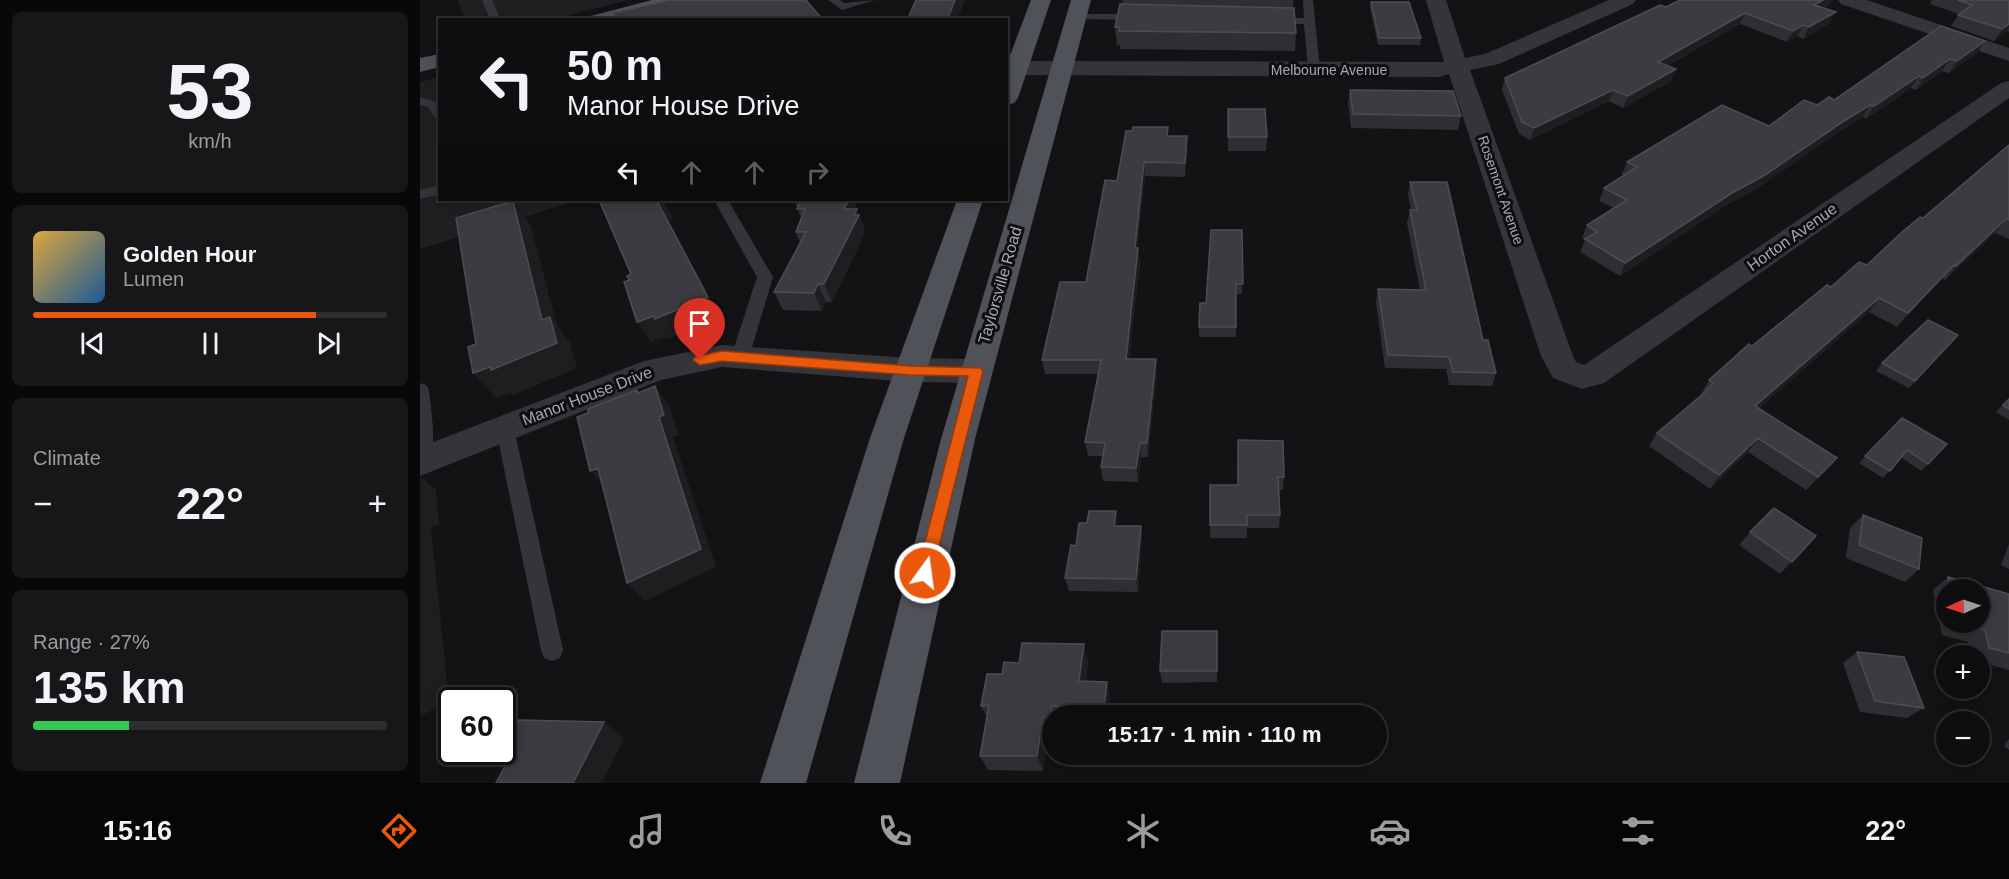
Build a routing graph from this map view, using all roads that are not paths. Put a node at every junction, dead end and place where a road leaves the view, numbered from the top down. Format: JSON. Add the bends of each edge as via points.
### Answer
{"nodes":[{"id":1,"x":489,"y":0,"type":"edge"},
{"id":2,"x":675,"y":0,"type":"edge"},
{"id":3,"x":833,"y":0,"type":"edge"},
{"id":4,"x":870,"y":0,"type":"edge"},
{"id":5,"x":1041,"y":0,"type":"edge"},
{"id":6,"x":1308,"y":0,"type":"edge"},
{"id":7,"x":1436,"y":0,"type":"edge"},
{"id":8,"x":1626,"y":0,"type":"edge"},
{"id":9,"x":1848,"y":0,"type":"edge"},
{"id":10,"x":1078,"y":8,"type":"edge"},
{"id":11,"x":495,"y":18,"type":"edge"},
{"id":12,"x":606,"y":18,"type":"edge"},
{"id":13,"x":1158,"y":18,"type":"edge"},
{"id":14,"x":1263,"y":20,"type":"edge"},
{"id":15,"x":1310,"y":21,"type":"junction"},
{"id":16,"x":2009,"y":55,"type":"edge"},
{"id":17,"x":438,"y":60,"type":"edge"},
{"id":18,"x":420,"y":65,"type":"edge"},
{"id":19,"x":1015,"y":65,"type":"edge"},
{"id":20,"x":1457,"y":68,"type":"junction"},
{"id":21,"x":1061,"y":69,"type":"junction"},
{"id":22,"x":1314,"y":70,"type":"junction"},
{"id":23,"x":2009,"y":88,"type":"edge"},
{"id":24,"x":1008,"y":91,"type":"edge"},
{"id":25,"x":420,"y":101,"type":"edge"},
{"id":26,"x":438,"y":110,"type":"edge"},
{"id":27,"x":438,"y":190,"type":"edge"},
{"id":28,"x":420,"y":195,"type":"edge"},
{"id":29,"x":722,"y":201,"type":"edge"},
{"id":30,"x":970,"y":201,"type":"edge"},
{"id":31,"x":740,"y":357,"type":"junction"},
{"id":32,"x":910,"y":370,"type":"junction"},
{"id":33,"x":976,"y":371,"type":"junction"},
{"id":34,"x":1573,"y":374,"type":"joint"},
{"id":35,"x":420,"y":399,"type":"edge"},
{"id":36,"x":505,"y":429,"type":"junction"},
{"id":37,"x":420,"y":462,"type":"edge"},
{"id":38,"x":552,"y":650,"type":"dead end"},
{"id":39,"x":783,"y":783,"type":"edge"},
{"id":40,"x":877,"y":783,"type":"edge"}],
"edges":[{"from":1,"to":11,"type":"lane"},
{"from":2,"to":12,"type":"main road"},
{"from":3,"to":4,"type":"lane","via":[[842,7]]},
{"from":5,"to":19,"type":"main road"},
{"from":6,"to":15,"type":"lane"},
{"from":7,"to":20,"type":"street","name":"Rosemont Avenue"},
{"from":8,"to":20,"type":"street","name":"Melbourne Avenue","via":[[1491,59]]},
{"from":9,"to":16,"type":"street"},
{"from":10,"to":13,"type":"lane"},
{"from":10,"to":21,"type":"main road","name":"Taylorsville Road"},
{"from":14,"to":15,"type":"lane"},
{"from":15,"to":22,"type":"lane"},
{"from":17,"to":18,"type":"main road"},
{"from":19,"to":21,"type":"street","name":"Melbourne Avenue"},
{"from":19,"to":24,"type":"main road"},
{"from":20,"to":22,"type":"street","name":"Melbourne Avenue"},
{"from":20,"to":34,"type":"street","name":"Rosemont Avenue","via":[[1557,356],[1564,370]]},
{"from":21,"to":22,"type":"street","name":"Melbourne Avenue"},
{"from":21,"to":33,"type":"main road","name":"Taylorsville Road"},
{"from":23,"to":34,"type":"street","name":"Horton Avenue","via":[[1593,375]]},
{"from":25,"to":26,"type":"lane","via":[[430,101]]},
{"from":27,"to":28,"type":"lane"},
{"from":29,"to":31,"type":"lane","via":[[765,277]]},
{"from":30,"to":32,"type":"main road"},
{"from":31,"to":32,"type":"street","name":"Manor House Drive"},
{"from":31,"to":36,"type":"street","name":"Manor House Drive","via":[[722,356],[656,369]]},
{"from":32,"to":33,"type":"street","name":"Manor House Drive"},
{"from":32,"to":39,"type":"main road"},
{"from":33,"to":40,"type":"main road","name":"Taylorsville Road"},
{"from":35,"to":37,"type":"lane"},
{"from":36,"to":37,"type":"street","name":"Manor House Drive"},
{"from":36,"to":38,"type":"lane"}]}
